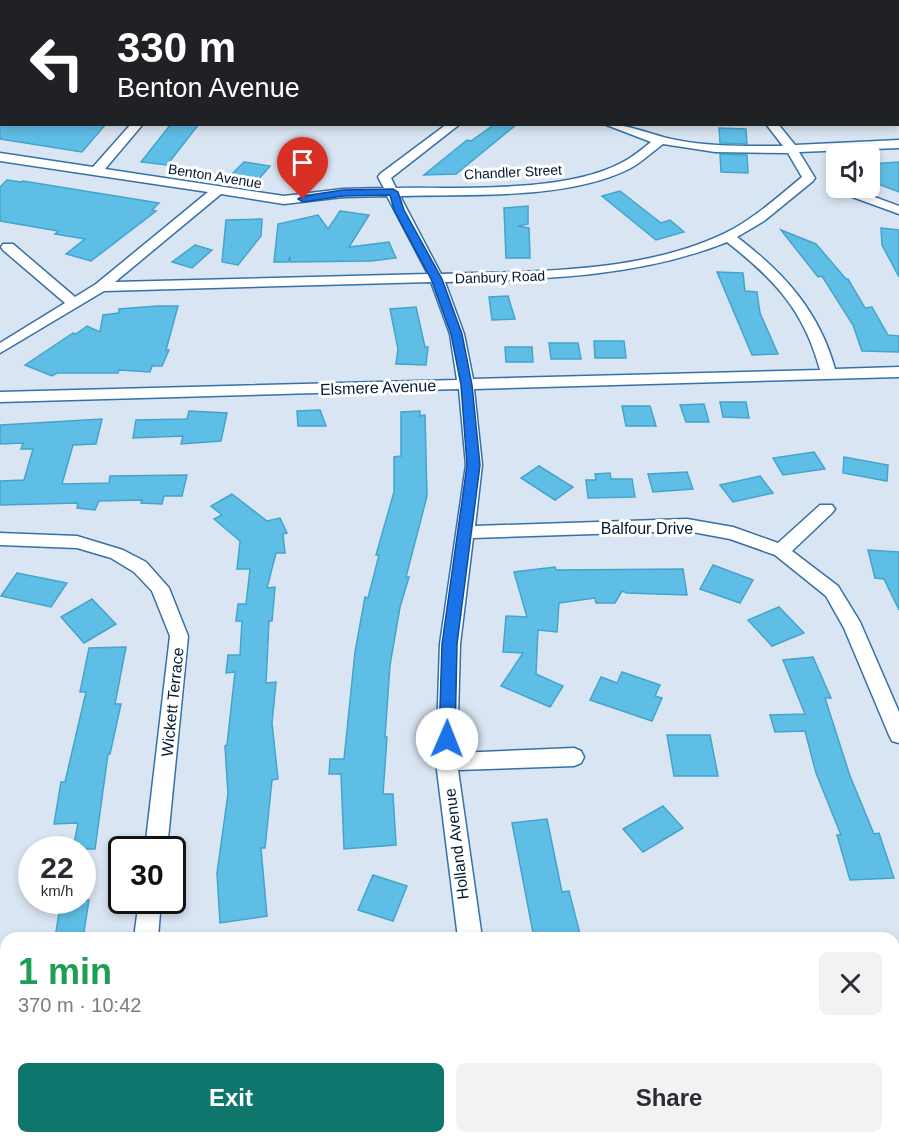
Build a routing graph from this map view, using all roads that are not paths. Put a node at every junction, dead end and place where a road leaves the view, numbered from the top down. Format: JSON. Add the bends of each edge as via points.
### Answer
{"nodes":[{"id":1,"x":136,"y":126,"type":"edge"},
{"id":2,"x":452,"y":126,"type":"edge"},
{"id":3,"x":615,"y":126,"type":"edge"},
{"id":4,"x":773,"y":126,"type":"edge"},
{"id":5,"x":660,"y":141,"type":"junction"},
{"id":6,"x":899,"y":144,"type":"edge"},
{"id":7,"x":790,"y":148,"type":"junction"},
{"id":8,"x":0,"y":157,"type":"edge"},
{"id":9,"x":96,"y":172,"type":"junction"},
{"id":10,"x":826,"y":183,"type":"edge"},
{"id":11,"x":217,"y":191,"type":"junction"},
{"id":12,"x":393,"y":192,"type":"junction"},
{"id":13,"x":867,"y":198,"type":"edge"},
{"id":14,"x":899,"y":210,"type":"edge"},
{"id":15,"x":729,"y":237,"type":"junction"},
{"id":16,"x":8,"y":248,"type":"dead end"},
{"id":17,"x":436,"y":279,"type":"junction"},
{"id":18,"x":101,"y":287,"type":"junction"},
{"id":19,"x":73,"y":302,"type":"junction"},
{"id":20,"x":0,"y":350,"type":"edge"},
{"id":21,"x":899,"y":372,"type":"edge"},
{"id":22,"x":829,"y":374,"type":"junction"},
{"id":23,"x":466,"y":385,"type":"junction"},
{"id":24,"x":0,"y":398,"type":"edge"},
{"id":25,"x":826,"y":510,"type":"dead end"},
{"id":26,"x":466,"y":532,"type":"junction"},
{"id":27,"x":0,"y":539,"type":"edge"},
{"id":28,"x":781,"y":551,"type":"junction"},
{"id":29,"x":899,"y":735,"type":"edge"},
{"id":30,"x":574,"y":757,"type":"dead end"},
{"id":31,"x":446,"y":762,"type":"junction"},
{"id":32,"x":157,"y":836,"type":"edge"},
{"id":33,"x":149,"y":914,"type":"edge"},
{"id":34,"x":147,"y":932,"type":"edge"},
{"id":35,"x":469,"y":932,"type":"edge"}],
"edges":[{"from":1,"to":9,"type":"street"},
{"from":2,"to":12,"type":"street","via":[[384,177]]},
{"from":3,"to":5,"type":"street"},
{"from":4,"to":7,"type":"street"},
{"from":5,"to":7,"type":"street","via":[[721,148]]},
{"from":5,"to":12,"type":"street","name":"Chandler Street","via":[[625,166],[574,183],[526,189]]},
{"from":6,"to":7,"type":"street"},
{"from":7,"to":10,"type":"street"},
{"from":8,"to":9,"type":"street","name":"Benton Avenue"},
{"from":9,"to":11,"type":"street","name":"Benton Avenue"},
{"from":10,"to":15,"type":"street","name":"Danbury Road","via":[[763,214]]},
{"from":11,"to":12,"type":"street","name":"Benton Avenue","via":[[284,200]]},
{"from":11,"to":18,"type":"street"},
{"from":12,"to":17,"type":"street","name":"Holland Avenue"},
{"from":13,"to":14,"type":"street"},
{"from":15,"to":17,"type":"street","name":"Danbury Road","via":[[681,254],[610,269]]},
{"from":15,"to":22,"type":"street","via":[[771,269],[795,296],[817,335]]},
{"from":16,"to":19,"type":"street"},
{"from":17,"to":18,"type":"street","name":"Danbury Road"},
{"from":17,"to":23,"type":"street","name":"Holland Avenue","via":[[457,334]]},
{"from":18,"to":19,"type":"street"},
{"from":19,"to":20,"type":"street"},
{"from":21,"to":22,"type":"street","name":"Elsmere Avenue"},
{"from":22,"to":23,"type":"street","name":"Elsmere Avenue"},
{"from":23,"to":24,"type":"street","name":"Elsmere Avenue"},
{"from":23,"to":26,"type":"street","name":"Holland Avenue","via":[[474,465]]},
{"from":25,"to":28,"type":"street"},
{"from":26,"to":28,"type":"street","name":"Balfour Drive","via":[[687,525],[733,533]]},
{"from":26,"to":31,"type":"street","name":"Holland Avenue","via":[[450,644]]},
{"from":27,"to":32,"type":"street","name":"Wickett Terrace","via":[[77,542],[117,554],[140,567],[160,588],[179,636]]},
{"from":28,"to":29,"type":"street","name":"Balfour Drive","via":[[832,591],[854,627]]},
{"from":30,"to":31,"type":"street"},
{"from":31,"to":35,"type":"street","name":"Holland Avenue"},
{"from":33,"to":34,"type":"street"}]}
